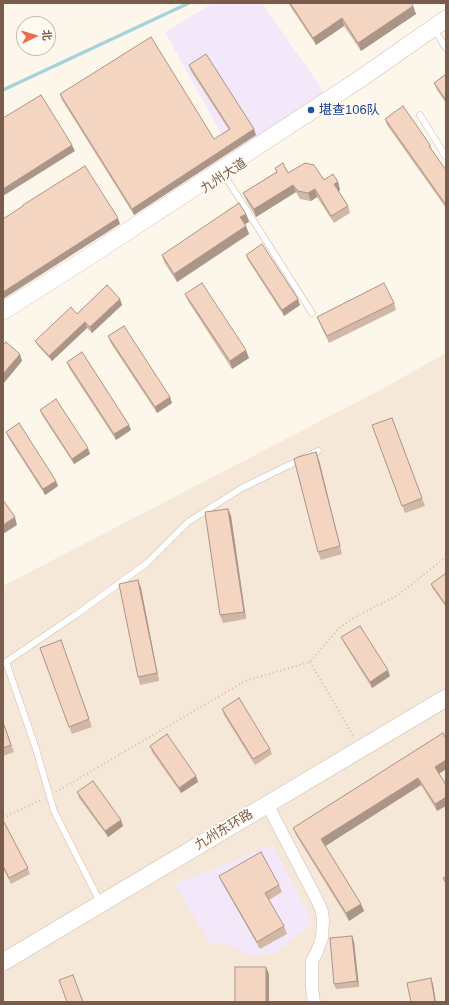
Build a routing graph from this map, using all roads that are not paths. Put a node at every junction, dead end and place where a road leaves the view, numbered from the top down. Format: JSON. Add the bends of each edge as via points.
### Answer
{"nodes":[{"id":1,"x":446,"y":19,"type":"edge"},
{"id":2,"x":444,"y":39,"type":"edge"},
{"id":3,"x":420,"y":115,"type":"dead end"},
{"id":4,"x":446,"y":157,"type":"edge"},
{"id":5,"x":225,"y":176,"type":"junction"},
{"id":6,"x":3,"y":311,"type":"edge"},
{"id":7,"x":312,"y":313,"type":"dead end"},
{"id":8,"x":3,"y":320,"type":"edge"},
{"id":9,"x":318,"y":451,"type":"dead end"},
{"id":10,"x":5,"y":662,"type":"edge"},
{"id":11,"x":446,"y":698,"type":"edge"},
{"id":12,"x":267,"y":804,"type":"junction"},
{"id":13,"x":101,"y":904,"type":"junction"},
{"id":14,"x":3,"y":962,"type":"edge"},
{"id":15,"x":314,"y":1002,"type":"edge"}],
"edges":[{"from":1,"to":6,"type":"main road","via":[[357,81]]},
{"from":2,"to":5,"type":"main road","name":"九州大道"},
{"from":3,"to":4,"type":"lane"},
{"from":5,"to":7,"type":"lane"},
{"from":5,"to":8,"type":"main road","name":"九州大道"},
{"from":9,"to":10,"type":"lane","via":[[242,488],[188,522],[147,563]]},
{"from":10,"to":13,"type":"lane","via":[[36,749],[54,811]]},
{"from":11,"to":12,"type":"main road","name":"九州东环路"},
{"from":12,"to":13,"type":"main road","name":"九州东环路"},
{"from":12,"to":15,"type":"street","via":[[322,912],[322,938],[312,961]]},
{"from":13,"to":14,"type":"main road","name":"九州东环路"}]}
